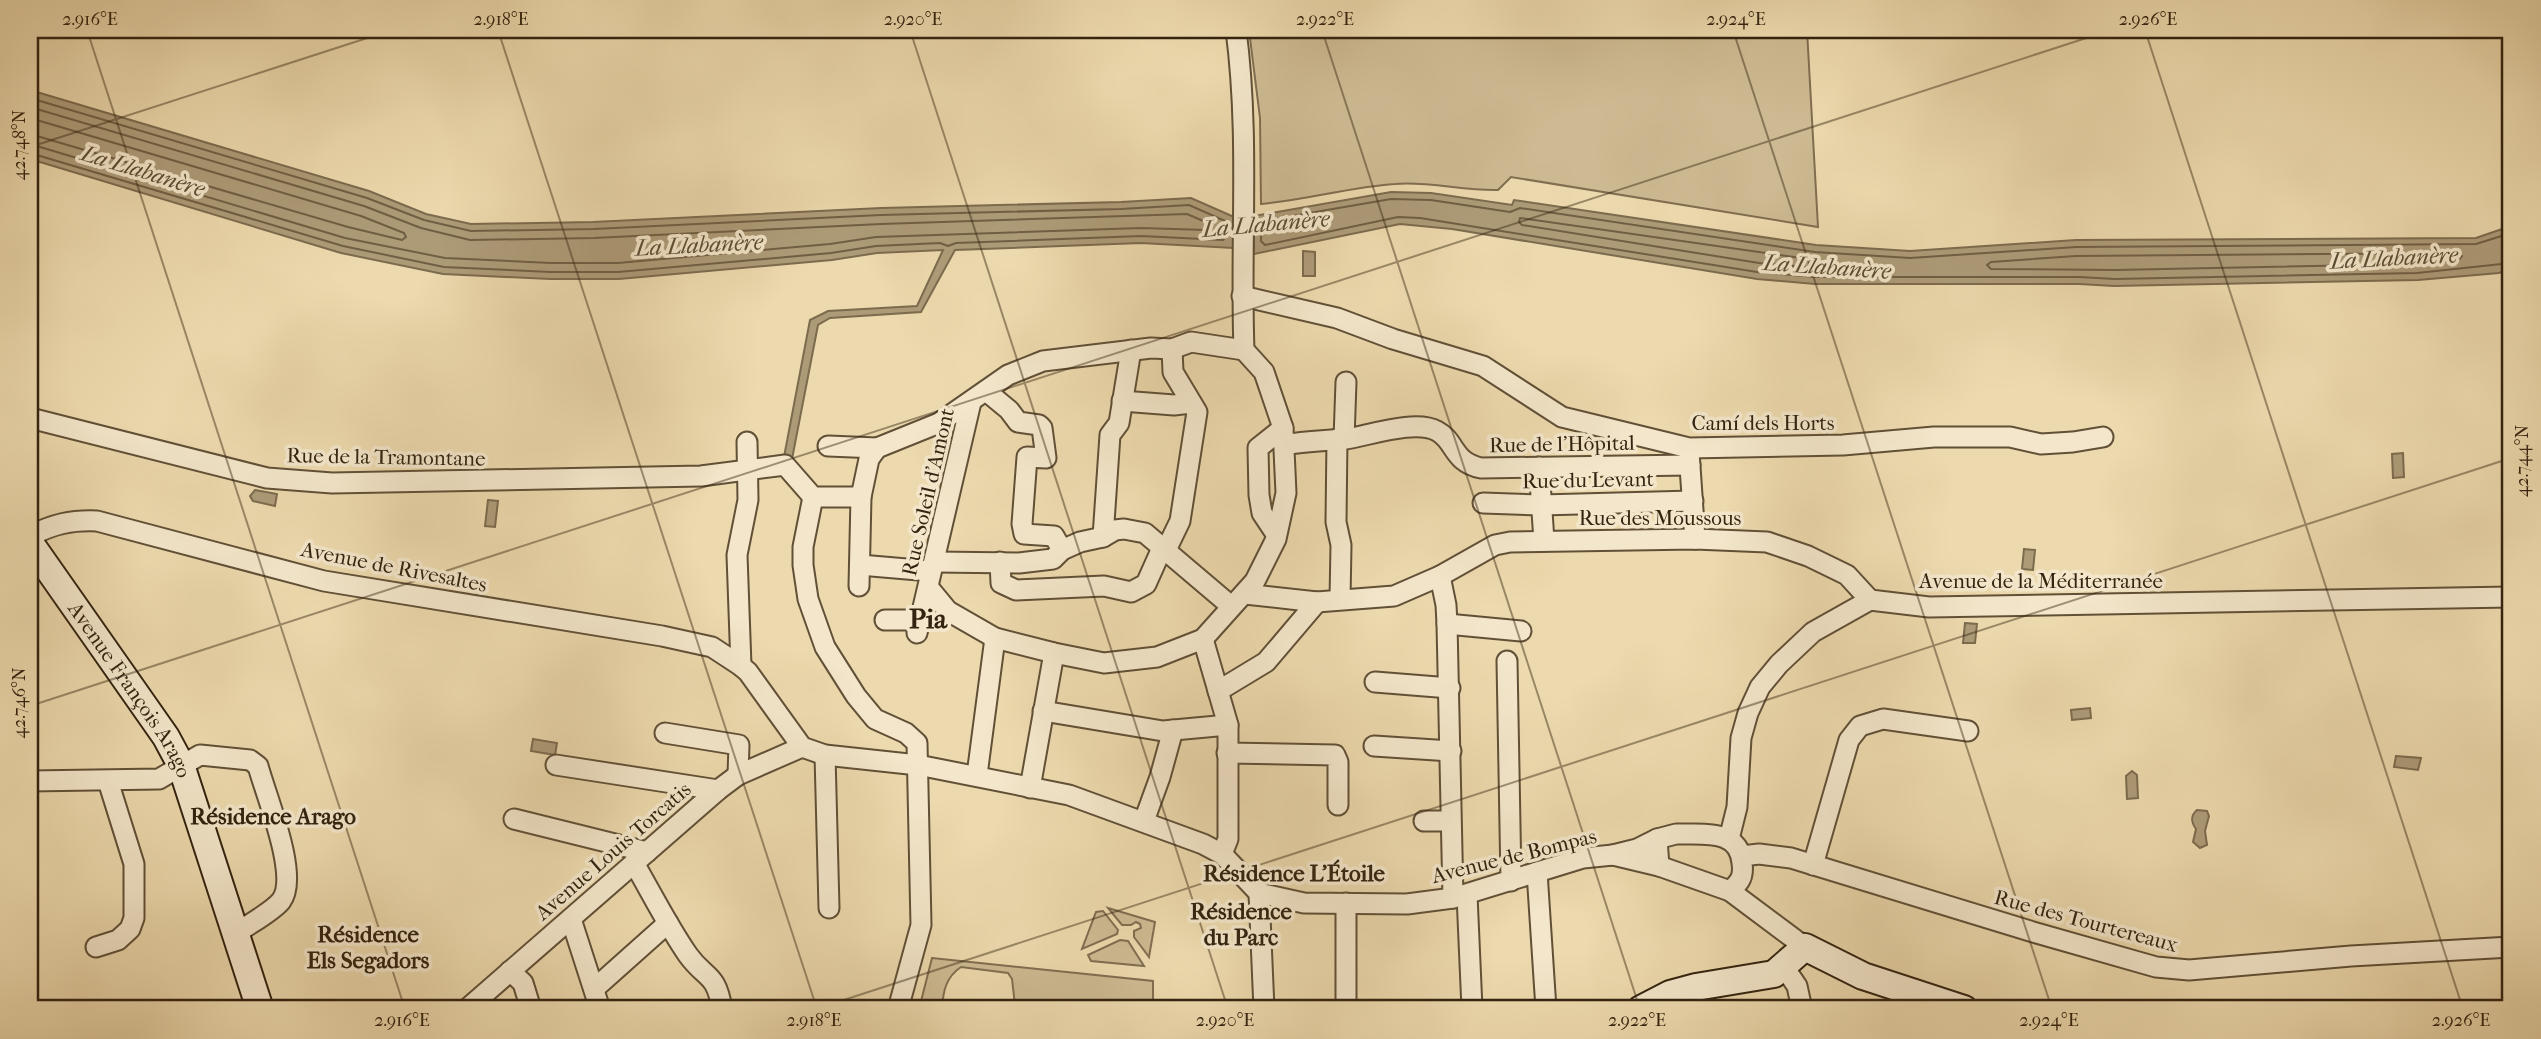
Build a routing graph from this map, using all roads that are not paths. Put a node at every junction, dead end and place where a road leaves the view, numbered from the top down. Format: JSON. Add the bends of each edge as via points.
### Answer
{"nodes":[{"id":1,"x":1236,"y":30,"type":"edge"},
{"id":2,"x":1242,"y":296,"type":"junction"},
{"id":3,"x":1172,"y":349,"type":"junction"},
{"id":4,"x":1131,"y":350,"type":"junction"},
{"id":5,"x":1244,"y":350,"type":"junction"},
{"id":6,"x":1346,"y":382,"type":"dead end"},
{"id":7,"x":979,"y":396,"type":"junction"},
{"id":8,"x":1122,"y":401,"type":"junction"},
{"id":9,"x":1191,"y":403,"type":"junction"},
{"id":10,"x":30,"y":418,"type":"edge"},
{"id":11,"x":1284,"y":436,"type":"junction"},
{"id":12,"x":2103,"y":437,"type":"dead end"},
{"id":13,"x":1341,"y":439,"type":"junction"},
{"id":14,"x":747,"y":442,"type":"dead end"},
{"id":15,"x":828,"y":446,"type":"dead end"},
{"id":16,"x":877,"y":448,"type":"junction"},
{"id":17,"x":1689,"y":456,"type":"junction"},
{"id":18,"x":1539,"y":467,"type":"junction"},
{"id":19,"x":748,"y":468,"type":"junction"},
{"id":20,"x":813,"y":497,"type":"junction"},
{"id":21,"x":862,"y":497,"type":"junction"},
{"id":22,"x":1693,"y":501,"type":"junction"},
{"id":23,"x":1483,"y":503,"type":"dead end"},
{"id":24,"x":1541,"y":505,"type":"junction"},
{"id":25,"x":1104,"y":530,"type":"junction"},
{"id":26,"x":1276,"y":534,"type":"junction"},
{"id":27,"x":30,"y":536,"type":"edge"},
{"id":28,"x":1695,"y":539,"type":"junction"},
{"id":29,"x":1544,"y":541,"type":"junction"},
{"id":30,"x":30,"y":544,"type":"edge"},
{"id":31,"x":1062,"y":547,"type":"junction"},
{"id":32,"x":1165,"y":548,"type":"junction"},
{"id":33,"x":1000,"y":562,"type":"junction"},
{"id":34,"x":860,"y":565,"type":"junction"},
{"id":35,"x":931,"y":574,"type":"junction"},
{"id":36,"x":1440,"y":576,"type":"junction"},
{"id":37,"x":859,"y":586,"type":"dead end"},
{"id":38,"x":2511,"y":597,"type":"edge"},
{"id":39,"x":1340,"y":599,"type":"junction"},
{"id":40,"x":1238,"y":600,"type":"junction"},
{"id":41,"x":1870,"y":600,"type":"junction"},
{"id":42,"x":1317,"y":602,"type":"junction"},
{"id":43,"x":885,"y":622,"type":"dead end"},
{"id":44,"x":1447,"y":624,"type":"junction"},
{"id":45,"x":1521,"y":631,"type":"dead end"},
{"id":46,"x":995,"y":638,"type":"junction"},
{"id":47,"x":1203,"y":639,"type":"junction"},
{"id":48,"x":1054,"y":653,"type":"junction"},
{"id":49,"x":1507,"y":662,"type":"dead end"},
{"id":50,"x":744,"y":669,"type":"junction"},
{"id":51,"x":1375,"y":682,"type":"dead end"},
{"id":52,"x":1450,"y":688,"type":"junction"},
{"id":53,"x":1217,"y":691,"type":"junction"},
{"id":54,"x":1042,"y":711,"type":"junction"},
{"id":55,"x":1228,"y":725,"type":"junction"},
{"id":56,"x":1173,"y":730,"type":"junction"},
{"id":57,"x":1968,"y":732,"type":"dead end"},
{"id":58,"x":666,"y":733,"type":"dead end"},
{"id":59,"x":1374,"y":746,"type":"dead end"},
{"id":60,"x":803,"y":747,"type":"junction"},
{"id":61,"x":1451,"y":751,"type":"junction"},
{"id":62,"x":1227,"y":753,"type":"junction"},
{"id":63,"x":825,"y":755,"type":"junction"},
{"id":64,"x":181,"y":765,"type":"junction"},
{"id":65,"x":556,"y":765,"type":"dead end"},
{"id":66,"x":918,"y":765,"type":"junction"},
{"id":67,"x":738,"y":775,"type":"junction"},
{"id":68,"x":977,"y":775,"type":"junction"},
{"id":69,"x":30,"y":781,"type":"edge"},
{"id":70,"x":108,"y":781,"type":"junction"},
{"id":71,"x":1030,"y":788,"type":"junction"},
{"id":72,"x":718,"y":790,"type":"junction"},
{"id":73,"x":1338,"y":805,"type":"dead end"},
{"id":74,"x":514,"y":819,"type":"dead end"},
{"id":75,"x":1144,"y":821,"type":"junction"},
{"id":76,"x":1424,"y":821,"type":"dead end"},
{"id":77,"x":1450,"y":821,"type":"junction"},
{"id":78,"x":1657,"y":839,"type":"junction"},
{"id":79,"x":1729,"y":839,"type":"junction"},
{"id":80,"x":1222,"y":854,"type":"junction"},
{"id":81,"x":1613,"y":855,"type":"junction"},
{"id":82,"x":1742,"y":856,"type":"junction"},
{"id":83,"x":640,"y":858,"type":"junction"},
{"id":84,"x":1813,"y":864,"type":"junction"},
{"id":85,"x":1659,"y":866,"type":"junction"},
{"id":86,"x":1537,"y":872,"type":"junction"},
{"id":87,"x":1511,"y":881,"type":"junction"},
{"id":88,"x":1730,"y":891,"type":"junction"},
{"id":89,"x":1259,"y":893,"type":"junction"},
{"id":90,"x":1460,"y":896,"type":"junction"},
{"id":91,"x":1346,"y":903,"type":"junction"},
{"id":92,"x":829,"y":908,"type":"dead end"},
{"id":93,"x":571,"y":919,"type":"junction"},
{"id":94,"x":668,"y":923,"type":"junction"},
{"id":95,"x":237,"y":933,"type":"junction"},
{"id":96,"x":96,"y":947,"type":"dead end"},
{"id":97,"x":1805,"y":947,"type":"junction"},
{"id":98,"x":2511,"y":947,"type":"edge"},
{"id":99,"x":1784,"y":967,"type":"junction"},
{"id":100,"x":510,"y":971,"type":"junction"},
{"id":101,"x":594,"y":989,"type":"junction"},
{"id":102,"x":260,"y":1009,"type":"edge"},
{"id":103,"x":467,"y":1009,"type":"edge"},
{"id":104,"x":531,"y":1009,"type":"edge"},
{"id":105,"x":600,"y":1009,"type":"edge"},
{"id":106,"x":722,"y":1009,"type":"edge"},
{"id":107,"x":898,"y":1009,"type":"edge"},
{"id":108,"x":1264,"y":1009,"type":"edge"},
{"id":109,"x":1346,"y":1009,"type":"edge"},
{"id":110,"x":1472,"y":1009,"type":"edge"},
{"id":111,"x":1546,"y":1009,"type":"edge"},
{"id":112,"x":1641,"y":1009,"type":"edge"},
{"id":113,"x":1802,"y":1009,"type":"edge"},
{"id":114,"x":1964,"y":1009,"type":"edge"}],
"edges":[{"from":1,"to":2,"type":"street","via":[[1244,103]]},
{"from":2,"to":5,"type":"street"},
{"from":2,"to":17,"type":"street","name":"Camí dels Horts","via":[[1337,318],[1483,366],[1562,416]]},
{"from":3,"to":4,"type":"street"},
{"from":3,"to":5,"type":"street","via":[[1191,342]]},
{"from":3,"to":9,"type":"street","via":[[1173,372]]},
{"from":4,"to":7,"type":"street","via":[[1042,361],[1008,375]]},
{"from":4,"to":8,"type":"street"},
{"from":5,"to":11,"type":"street","via":[[1264,372]]},
{"from":6,"to":13,"type":"street"},
{"from":7,"to":16,"type":"street","via":[[939,423]]},
{"from":7,"to":31,"type":"street","via":[[1009,410],[1018,422],[1042,428],[1046,458],[1027,457],[1022,524],[1024,534]]},
{"from":7,"to":35,"type":"street","name":"Rue Soleil d'Amont"},
{"from":8,"to":9,"type":"street"},
{"from":8,"to":25,"type":"street","via":[[1119,422],[1110,435]]},
{"from":9,"to":32,"type":"street","via":[[1197,412],[1180,521]]},
{"from":10,"to":19,"type":"street","name":"Rue de la Tramontane","via":[[267,478],[332,483],[701,476]]},
{"from":11,"to":13,"type":"street","name":"Rue de l'Hôpital"},
{"from":11,"to":26,"type":"street","via":[[1286,493]]},
{"from":11,"to":26,"type":"street","via":[[1258,449],[1262,513]]},
{"from":12,"to":17,"type":"street","name":"Camí dels Horts","via":[[2042,444],[2010,437],[1947,437]]},
{"from":13,"to":18,"type":"street","name":"Rue de l'Hôpital","via":[[1430,428],[1439,432],[1466,465]]},
{"from":13,"to":39,"type":"street","via":[[1336,522]]},
{"from":14,"to":19,"type":"street"},
{"from":15,"to":16,"type":"street"},
{"from":16,"to":21,"type":"street","via":[[869,460]]},
{"from":17,"to":18,"type":"street","name":"Rue de l'Hôpital"},
{"from":17,"to":22,"type":"street"},
{"from":18,"to":24,"type":"street"},
{"from":19,"to":20,"type":"street","name":"Rue de la Tramontane","via":[[785,465]]},
{"from":19,"to":50,"type":"street","via":[[748,500],[737,555]]},
{"from":20,"to":21,"type":"street"},
{"from":20,"to":66,"type":"street","via":[[803,565],[808,599],[825,647],[875,719],[906,733],[916,743]]},
{"from":21,"to":34,"type":"street"},
{"from":22,"to":24,"type":"street","name":"Rue du Levant"},
{"from":22,"to":28,"type":"street"},
{"from":23,"to":24,"type":"street","name":"Rue du Levant"},
{"from":24,"to":29,"type":"street"},
{"from":25,"to":31,"type":"street"},
{"from":25,"to":32,"type":"street","via":[[1145,533]]},
{"from":26,"to":40,"type":"street","via":[[1255,581]]},
{"from":27,"to":50,"type":"street","name":"Avenue de Rivesaltes","via":[[72,520],[97,521],[324,581],[712,646]]},
{"from":28,"to":29,"type":"street","name":"Rue des Moussous"},
{"from":28,"to":41,"type":"street","name":"Rue des Moussous","via":[[1767,542],[1808,556],[1847,575]]},
{"from":29,"to":36,"type":"street","name":"Rue des Moussous","via":[[1495,545]]},
{"from":30,"to":64,"type":"main road","name":"Avenue François Arago"},
{"from":31,"to":33,"type":"street","via":[[1019,563]]},
{"from":32,"to":33,"type":"street","via":[[1146,584],[1131,592],[1104,586],[1016,590],[1001,583]]},
{"from":32,"to":40,"type":"street"},
{"from":33,"to":35,"type":"street"},
{"from":34,"to":35,"type":"street"},
{"from":34,"to":37,"type":"street"},
{"from":35,"to":43,"type":"street","name":"Rue Soleil d'Amont","via":[[918,626]]},
{"from":35,"to":46,"type":"street","via":[[948,611]]},
{"from":36,"to":39,"type":"street","name":"Rue des Moussous","via":[[1394,596]]},
{"from":36,"to":44,"type":"street"},
{"from":38,"to":41,"type":"street","name":"Avenue de la Méditerranée","via":[[1929,607]]},
{"from":39,"to":42,"type":"street","name":"Rue des Moussous"},
{"from":40,"to":42,"type":"street","name":"Rue des Moussous"},
{"from":40,"to":47,"type":"street"},
{"from":41,"to":79,"type":"street","via":[[1813,632],[1760,687],[1741,738],[1737,807]]},
{"from":42,"to":53,"type":"street","via":[[1266,662]]},
{"from":44,"to":45,"type":"street"},
{"from":44,"to":52,"type":"street"},
{"from":46,"to":48,"type":"street"},
{"from":46,"to":68,"type":"street"},
{"from":47,"to":48,"type":"street","via":[[1135,661],[1104,663]]},
{"from":47,"to":53,"type":"street"},
{"from":48,"to":54,"type":"street"},
{"from":49,"to":87,"type":"street"},
{"from":50,"to":60,"type":"street","name":"Avenue de Rivesaltes"},
{"from":51,"to":52,"type":"street"},
{"from":52,"to":61,"type":"street"},
{"from":53,"to":55,"type":"street"},
{"from":54,"to":56,"type":"street"},
{"from":54,"to":71,"type":"street"},
{"from":55,"to":56,"type":"street"},
{"from":55,"to":62,"type":"street"},
{"from":56,"to":75,"type":"street"},
{"from":57,"to":84,"type":"street","via":[[1883,719],[1860,726],[1849,740]]},
{"from":58,"to":67,"type":"street","via":[[739,745]]},
{"from":59,"to":61,"type":"street"},
{"from":60,"to":63,"type":"street"},
{"from":60,"to":67,"type":"street","name":"Avenue Louis Torcatis"},
{"from":61,"to":77,"type":"street"},
{"from":62,"to":73,"type":"street","via":[[1335,755]]},
{"from":62,"to":80,"type":"street","via":[[1228,839]]},
{"from":63,"to":66,"type":"street"},
{"from":63,"to":92,"type":"street"},
{"from":64,"to":70,"type":"street","via":[[159,779]]},
{"from":64,"to":95,"type":"main road","name":"Avenue François Arago"},
{"from":64,"to":95,"type":"street","via":[[200,755],[250,760],[258,766],[286,862],[288,885],[281,902]]},
{"from":65,"to":72,"type":"street"},
{"from":66,"to":68,"type":"street"},
{"from":66,"to":107,"type":"street","via":[[921,925]]},
{"from":67,"to":72,"type":"street","name":"Avenue Louis Torcatis"},
{"from":68,"to":71,"type":"street"},
{"from":69,"to":70,"type":"street"},
{"from":70,"to":96,"type":"street","via":[[134,864],[134,918],[118,940]]},
{"from":71,"to":75,"type":"street","via":[[1069,795]]},
{"from":72,"to":83,"type":"street","name":"Avenue Louis Torcatis"},
{"from":74,"to":83,"type":"street"},
{"from":75,"to":80,"type":"street"},
{"from":76,"to":77,"type":"street"},
{"from":77,"to":90,"type":"street"},
{"from":78,"to":79,"type":"street","name":"Avenue de Bompas","via":[[1676,834]]},
{"from":78,"to":81,"type":"street","name":"Avenue de Bompas"},
{"from":78,"to":85,"type":"street"},
{"from":79,"to":82,"type":"street"},
{"from":80,"to":89,"type":"street"},
{"from":81,"to":85,"type":"street","name":"Avenue de Bompas"},
{"from":81,"to":86,"type":"street","name":"Avenue de Bompas","via":[[1583,858]]},
{"from":82,"to":84,"type":"street","name":"Rue des Tourtereaux","via":[[1759,854]]},
{"from":82,"to":88,"type":"street","via":[[1740,882]]},
{"from":83,"to":93,"type":"street","name":"Avenue Louis Torcatis"},
{"from":83,"to":94,"type":"street"},
{"from":84,"to":98,"type":"street","name":"Rue des Tourtereaux","via":[[2156,967],[2189,970]]},
{"from":85,"to":88,"type":"street","name":"Avenue de Bompas"},
{"from":86,"to":87,"type":"street","name":"Avenue de Bompas"},
{"from":86,"to":111,"type":"street"},
{"from":87,"to":90,"type":"street","name":"Avenue de Bompas"},
{"from":88,"to":97,"type":"street"},
{"from":89,"to":91,"type":"street","name":"Avenue de Bompas","via":[[1304,903]]},
{"from":89,"to":108,"type":"street"},
{"from":90,"to":91,"type":"street","name":"Avenue de Bompas","via":[[1407,904]]},
{"from":90,"to":110,"type":"street"},
{"from":91,"to":109,"type":"street"},
{"from":93,"to":100,"type":"street","name":"Avenue Louis Torcatis"},
{"from":93,"to":101,"type":"street"},
{"from":94,"to":101,"type":"street"},
{"from":94,"to":106,"type":"street","via":[[690,958],[712,978]]},
{"from":95,"to":102,"type":"main road","name":"Avenue François Arago"},
{"from":97,"to":99,"type":"main road"},
{"from":97,"to":114,"type":"main road","via":[[1863,976]]},
{"from":99,"to":112,"type":"main road","via":[[1774,974],[1670,994]]},
{"from":99,"to":113,"type":"street","via":[[1797,986]]},
{"from":100,"to":103,"type":"street","name":"Avenue Louis Torcatis"},
{"from":100,"to":104,"type":"street","via":[[523,983]]},
{"from":101,"to":105,"type":"street"}]}
